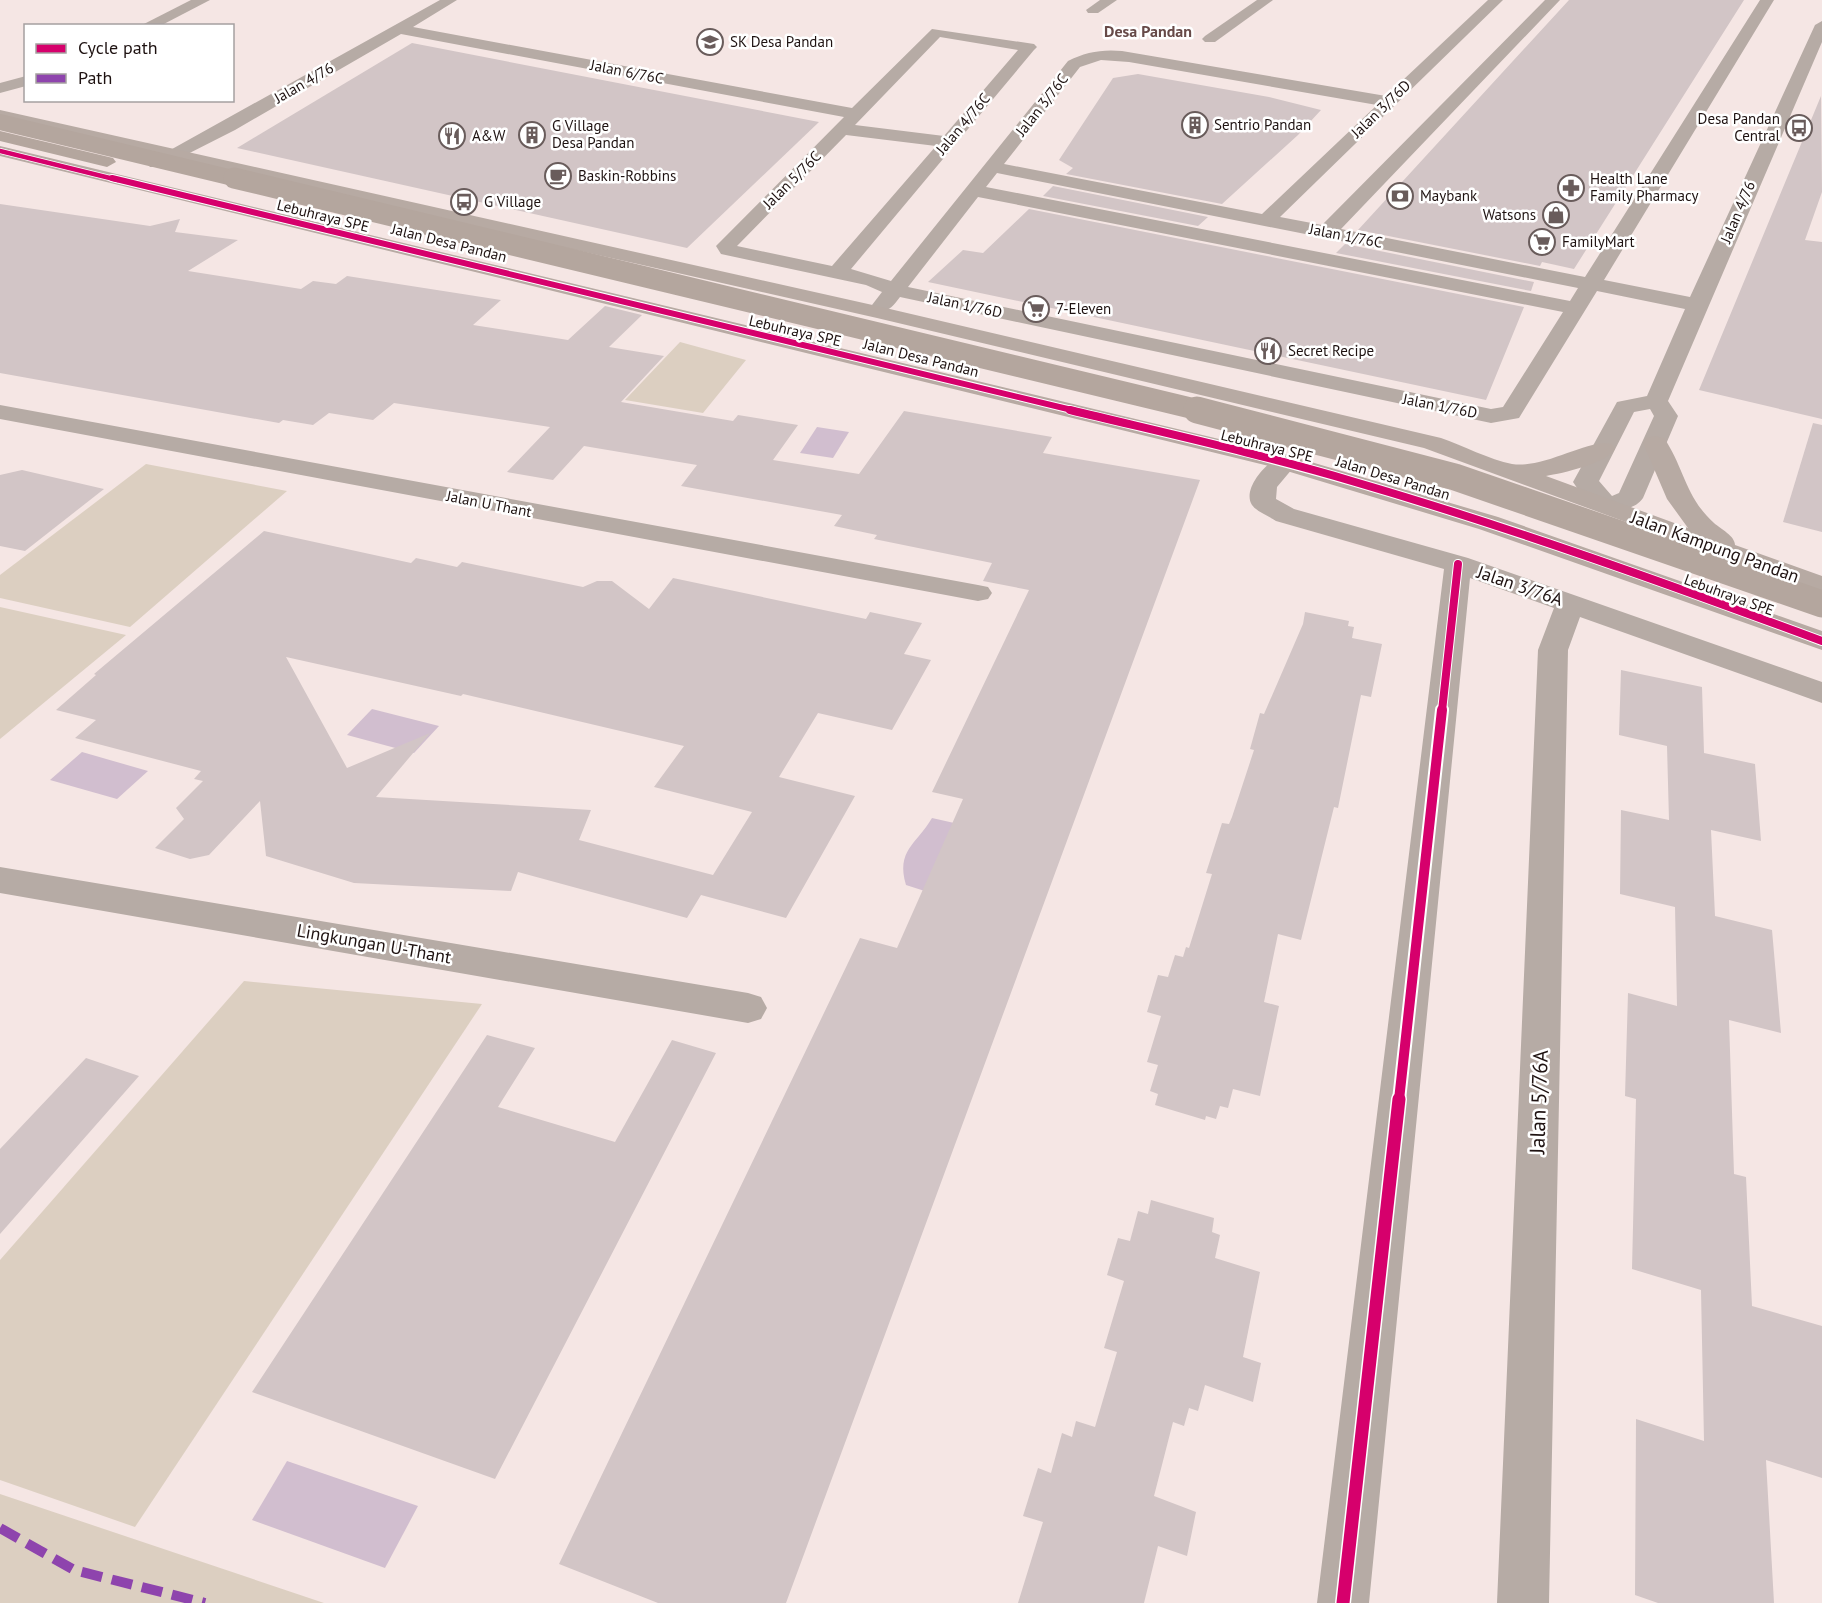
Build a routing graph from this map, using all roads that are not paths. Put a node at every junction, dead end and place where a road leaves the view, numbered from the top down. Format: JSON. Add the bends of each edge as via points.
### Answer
{"nodes":[{"id":1,"x":203,"y":0,"type":"edge"},
{"id":2,"x":450,"y":0,"type":"edge"},
{"id":3,"x":1110,"y":0,"type":"edge"},
{"id":4,"x":1266,"y":0,"type":"edge"},
{"id":5,"x":1496,"y":0,"type":"edge"},
{"id":6,"x":1553,"y":0,"type":"edge"},
{"id":7,"x":1767,"y":0,"type":"edge"},
{"id":8,"x":1093,"y":10,"type":"dead end"},
{"id":9,"x":151,"y":24,"type":"edge"},
{"id":10,"x":1822,"y":25,"type":"edge"},
{"id":11,"x":399,"y":29,"type":"junction"},
{"id":12,"x":937,"y":32,"type":"joint"},
{"id":13,"x":1210,"y":39,"type":"dead end"},
{"id":14,"x":1818,"y":42,"type":"edge"},
{"id":15,"x":24,"y":82,"type":"edge"},
{"id":16,"x":0,"y":88,"type":"edge"},
{"id":17,"x":1389,"y":102,"type":"junction"},
{"id":18,"x":856,"y":114,"type":"junction"},
{"id":19,"x":0,"y":115,"type":"edge"},
{"id":20,"x":0,"y":124,"type":"edge"},
{"id":21,"x":842,"y":129,"type":"junction"},
{"id":22,"x":0,"y":136,"type":"edge"},
{"id":23,"x":948,"y":142,"type":"junction"},
{"id":24,"x":178,"y":153,"type":"junction"},
{"id":25,"x":11,"y":154,"type":"edge"},
{"id":26,"x":994,"y":167,"type":"junction"},
{"id":27,"x":147,"y":168,"type":"junction"},
{"id":28,"x":975,"y":191,"type":"junction"},
{"id":29,"x":247,"y":210,"type":"junction"},
{"id":30,"x":1266,"y":220,"type":"junction"},
{"id":31,"x":1327,"y":232,"type":"junction"},
{"id":32,"x":837,"y":273,"type":"junction"},
{"id":33,"x":1590,"y":283,"type":"junction"},
{"id":34,"x":895,"y":290,"type":"junction"},
{"id":35,"x":1698,"y":305,"type":"junction"},
{"id":36,"x":1575,"y":308,"type":"junction"},
{"id":37,"x":878,"y":312,"type":"junction"},
{"id":38,"x":1656,"y":401,"type":"junction"},
{"id":39,"x":0,"y":412,"type":"edge"},
{"id":40,"x":1655,"y":443,"type":"junction"},
{"id":41,"x":1603,"y":449,"type":"junction"},
{"id":42,"x":1285,"y":462,"type":"junction"},
{"id":43,"x":1500,"y":466,"type":"junction"},
{"id":44,"x":1370,"y":485,"type":"junction"},
{"id":45,"x":1608,"y":507,"type":"junction"},
{"id":46,"x":1743,"y":557,"type":"junction"},
{"id":47,"x":1458,"y":564,"type":"junction"},
{"id":48,"x":1822,"y":586,"type":"edge"},
{"id":49,"x":978,"y":593,"type":"dead end"},
{"id":50,"x":1570,"y":604,"type":"junction"},
{"id":51,"x":1822,"y":604,"type":"edge"},
{"id":52,"x":1822,"y":626,"type":"edge"},
{"id":53,"x":1822,"y":641,"type":"edge"},
{"id":54,"x":1822,"y":693,"type":"edge"},
{"id":55,"x":0,"y":880,"type":"edge"},
{"id":56,"x":748,"y":1008,"type":"dead end"},
{"id":57,"x":1343,"y":1603,"type":"edge"},
{"id":58,"x":1523,"y":1603,"type":"edge"}],
"edges":[{"from":1,"to":9,"type":"street"},
{"from":2,"to":11,"type":"street","name":"Jalan 4/76"},
{"from":3,"to":8,"type":"street"},
{"from":4,"to":13,"type":"street"},
{"from":5,"to":17,"type":"street","name":"Jalan 3/76D"},
{"from":6,"to":31,"type":"street"},
{"from":7,"to":33,"type":"street","name":"Jalan 1/76D"},
{"from":10,"to":14,"type":"street","name":"Jalan 4/76"},
{"from":11,"to":18,"type":"street","name":"Jalan 6/76C"},
{"from":11,"to":24,"type":"street","name":"Jalan 4/76"},
{"from":12,"to":18,"type":"street","name":"Jalan 5/76C"},
{"from":12,"to":23,"type":"street","name":"Jalan 4/76C","via":[[1029,46]]},
{"from":14,"to":35,"type":"street","name":"Jalan 4/76","via":[[1758,165]]},
{"from":15,"to":16,"type":"street"},
{"from":17,"to":26,"type":"street","name":"Jalan 3/76C","via":[[1099,54],[1074,64]]},
{"from":17,"to":30,"type":"street","name":"Jalan 3/76D"},
{"from":18,"to":21,"type":"street","name":"Jalan 5/76C"},
{"from":19,"to":24,"type":"street","name":"Jalan Desa Pandan"},
{"from":20,"to":27,"type":"street","name":"Jalan Desa Pandan"},
{"from":20,"to":51,"type":"highway","name":"Lebuhraya SPE","bridge":true,"via":[[1110,387],[1333,444],[1455,477]]},
{"from":21,"to":23,"type":"street"},
{"from":21,"to":32,"type":"street","name":"Jalan 5/76C","via":[[726,246],[736,253]]},
{"from":22,"to":52,"type":"highway","name":"Lebuhraya SPE","via":[[1321,459],[1450,498]]},
{"from":23,"to":32,"type":"street","name":"Jalan 4/76C"},
{"from":24,"to":27,"type":"street","name":"Jalan 4/76"},
{"from":24,"to":37,"type":"street","name":"Jalan Desa Pandan","via":[[554,242]]},
{"from":25,"to":27,"type":"street","via":[[109,173]]},
{"from":25,"to":29,"type":"street","name":"Jalan Desa Pandan"},
{"from":26,"to":28,"type":"street","name":"Jalan 3/76C"},
{"from":26,"to":30,"type":"street","name":"Jalan 1/76C"},
{"from":27,"to":29,"type":"street","via":[[136,174],[139,178]]},
{"from":27,"to":45,"type":"street","name":"Jalan Desa Pandan","via":[[1362,455]]},
{"from":28,"to":34,"type":"street","name":"Jalan 3/76C"},
{"from":28,"to":36,"type":"street","name":"Jalan 1/76C"},
{"from":29,"to":42,"type":"street","name":"Jalan Desa Pandan"},
{"from":30,"to":31,"type":"street","name":"Jalan 1/76C"},
{"from":31,"to":33,"type":"street","name":"Jalan 1/76C"},
{"from":32,"to":34,"type":"street","via":[[872,280]]},
{"from":33,"to":35,"type":"street","name":"Jalan 1/76C"},
{"from":33,"to":36,"type":"street","name":"Jalan 1/76D"},
{"from":34,"to":36,"type":"street","name":"Jalan 1/76D","via":[[1491,416],[1511,413]]},
{"from":34,"to":37,"type":"street","name":"Jalan 3/76C"},
{"from":35,"to":38,"type":"street","name":"Jalan 4/76"},
{"from":37,"to":43,"type":"street","name":"Jalan Desa Pandan","via":[[1432,444]]},
{"from":38,"to":40,"type":"street","via":[[1666,416]]},
{"from":38,"to":41,"type":"street","via":[[1625,407]]},
{"from":39,"to":49,"type":"street","name":"Jalan U Thant"},
{"from":40,"to":45,"type":"street","via":[[1630,498]]},
{"from":40,"to":46,"type":"street","via":[[1675,495],[1704,531]]},
{"from":41,"to":43,"type":"street","via":[[1567,466],[1540,471]]},
{"from":41,"to":45,"type":"street","via":[[1586,482]]},
{"from":42,"to":44,"type":"street","name":"Jalan Desa Pandan"},
{"from":42,"to":47,"type":"street","name":"Jalan 3/76A","via":[[1264,486],[1263,502],[1285,515]]},
{"from":43,"to":45,"type":"street","name":"Jalan Desa Pandan"},
{"from":44,"to":45,"type":"street","via":[[1530,517],[1571,518]]},
{"from":44,"to":53,"type":"street","name":"Jalan Desa Pandan","via":[[1690,592]]},
{"from":45,"to":46,"type":"street","name":"Jalan Kampung Pandan"},
{"from":45,"to":52,"type":"street","via":[[1605,527],[1641,556]]},
{"from":46,"to":48,"type":"street","name":"Jalan Kampung Pandan"},
{"from":47,"to":50,"type":"street","name":"Jalan 3/76A"},
{"from":47,"to":57,"type":"street"},
{"from":50,"to":54,"type":"street","name":"Jalan 3/76A"},
{"from":50,"to":58,"type":"street","name":"Jalan 5/76A","via":[[1553,650]]},
{"from":55,"to":56,"type":"street","name":"Lingkungan U-Thant"}]}
